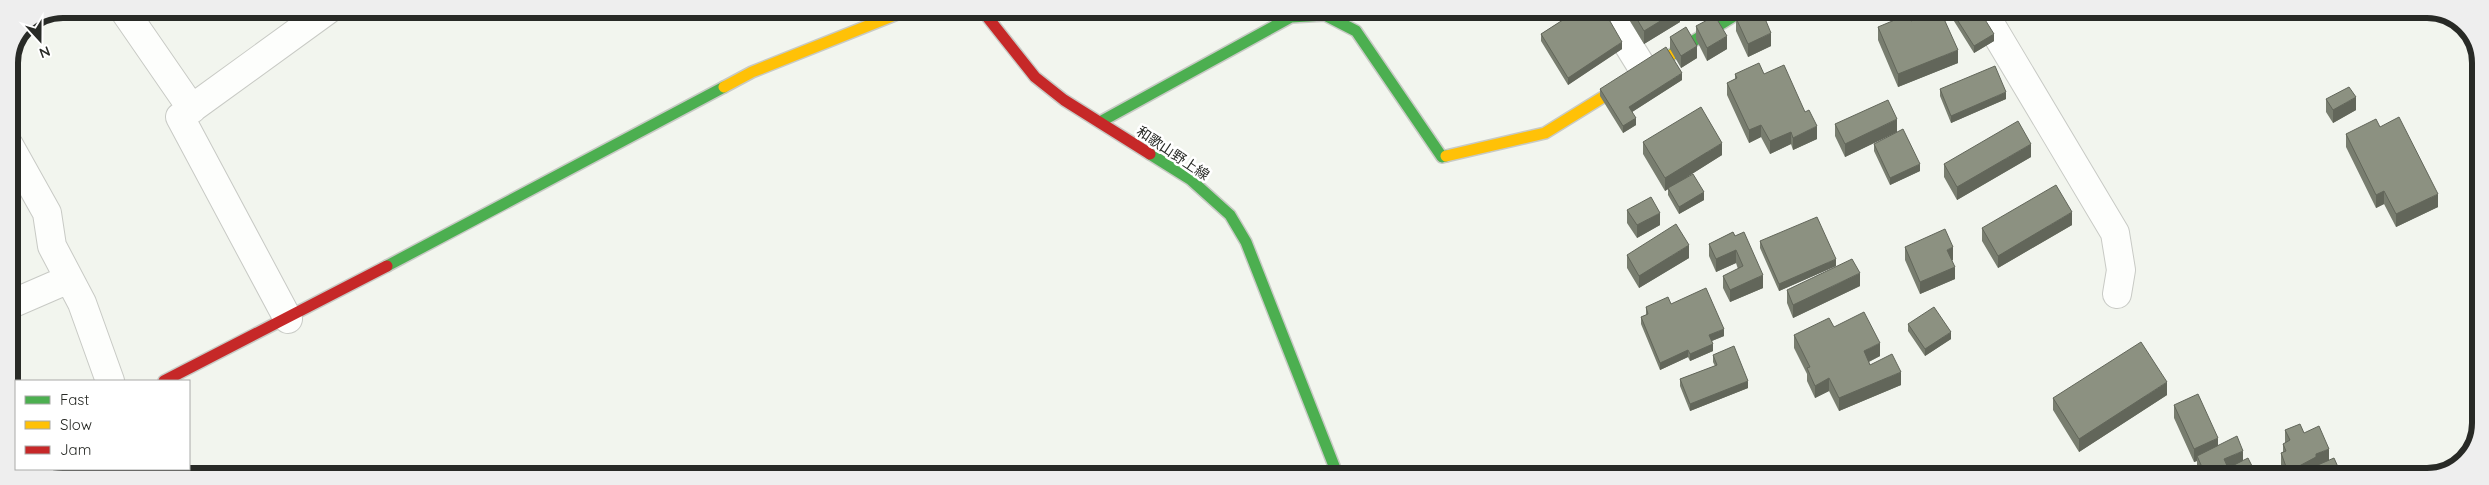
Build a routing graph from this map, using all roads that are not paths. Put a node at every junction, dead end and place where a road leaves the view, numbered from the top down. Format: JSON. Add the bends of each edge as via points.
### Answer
{"nodes":[{"id":1,"x":129,"y":18,"type":"edge"},
{"id":2,"x":317,"y":18,"type":"edge"},
{"id":3,"x":887,"y":18,"type":"edge"},
{"id":4,"x":988,"y":18,"type":"edge"},
{"id":5,"x":1289,"y":18,"type":"edge"},
{"id":6,"x":1331,"y":18,"type":"edge"},
{"id":7,"x":1612,"y":18,"type":"edge"},
{"id":8,"x":1732,"y":18,"type":"edge"},
{"id":9,"x":1987,"y":18,"type":"edge"},
{"id":10,"x":1646,"y":72,"type":"junction"},
{"id":11,"x":192,"y":109,"type":"junction"},
{"id":12,"x":1100,"y":122,"type":"junction"},
{"id":13,"x":18,"y":161,"type":"edge"},
{"id":14,"x":69,"y":279,"type":"junction"},
{"id":15,"x":2117,"y":294,"type":"dead end"},
{"id":16,"x":18,"y":301,"type":"edge"},
{"id":17,"x":288,"y":319,"type":"junction"},
{"id":18,"x":110,"y":380,"type":"edge"},
{"id":19,"x":166,"y":380,"type":"edge"},
{"id":20,"x":1335,"y":468,"type":"edge"}],
"edges":[{"from":1,"to":11,"type":"street"},
{"from":2,"to":11,"type":"street"},
{"from":3,"to":17,"type":"street","via":[[752,72]]},
{"from":4,"to":12,"type":"street","name":"和歌山野上線","via":[[1036,77],[1064,100]]},
{"from":5,"to":12,"type":"street"},
{"from":6,"to":10,"type":"street","via":[[1356,31],[1442,157],[1545,133]]},
{"from":7,"to":10,"type":"street"},
{"from":8,"to":10,"type":"street"},
{"from":9,"to":15,"type":"street","via":[[2115,233],[2121,270]]},
{"from":11,"to":17,"type":"street","via":[[180,118]]},
{"from":12,"to":20,"type":"street","name":"和歌山野上線","via":[[1190,179],[1230,215],[1246,242]]},
{"from":13,"to":14,"type":"street","via":[[47,213],[52,246]]},
{"from":14,"to":16,"type":"street"},
{"from":14,"to":18,"type":"street","via":[[82,304]]},
{"from":17,"to":19,"type":"street"}]}
